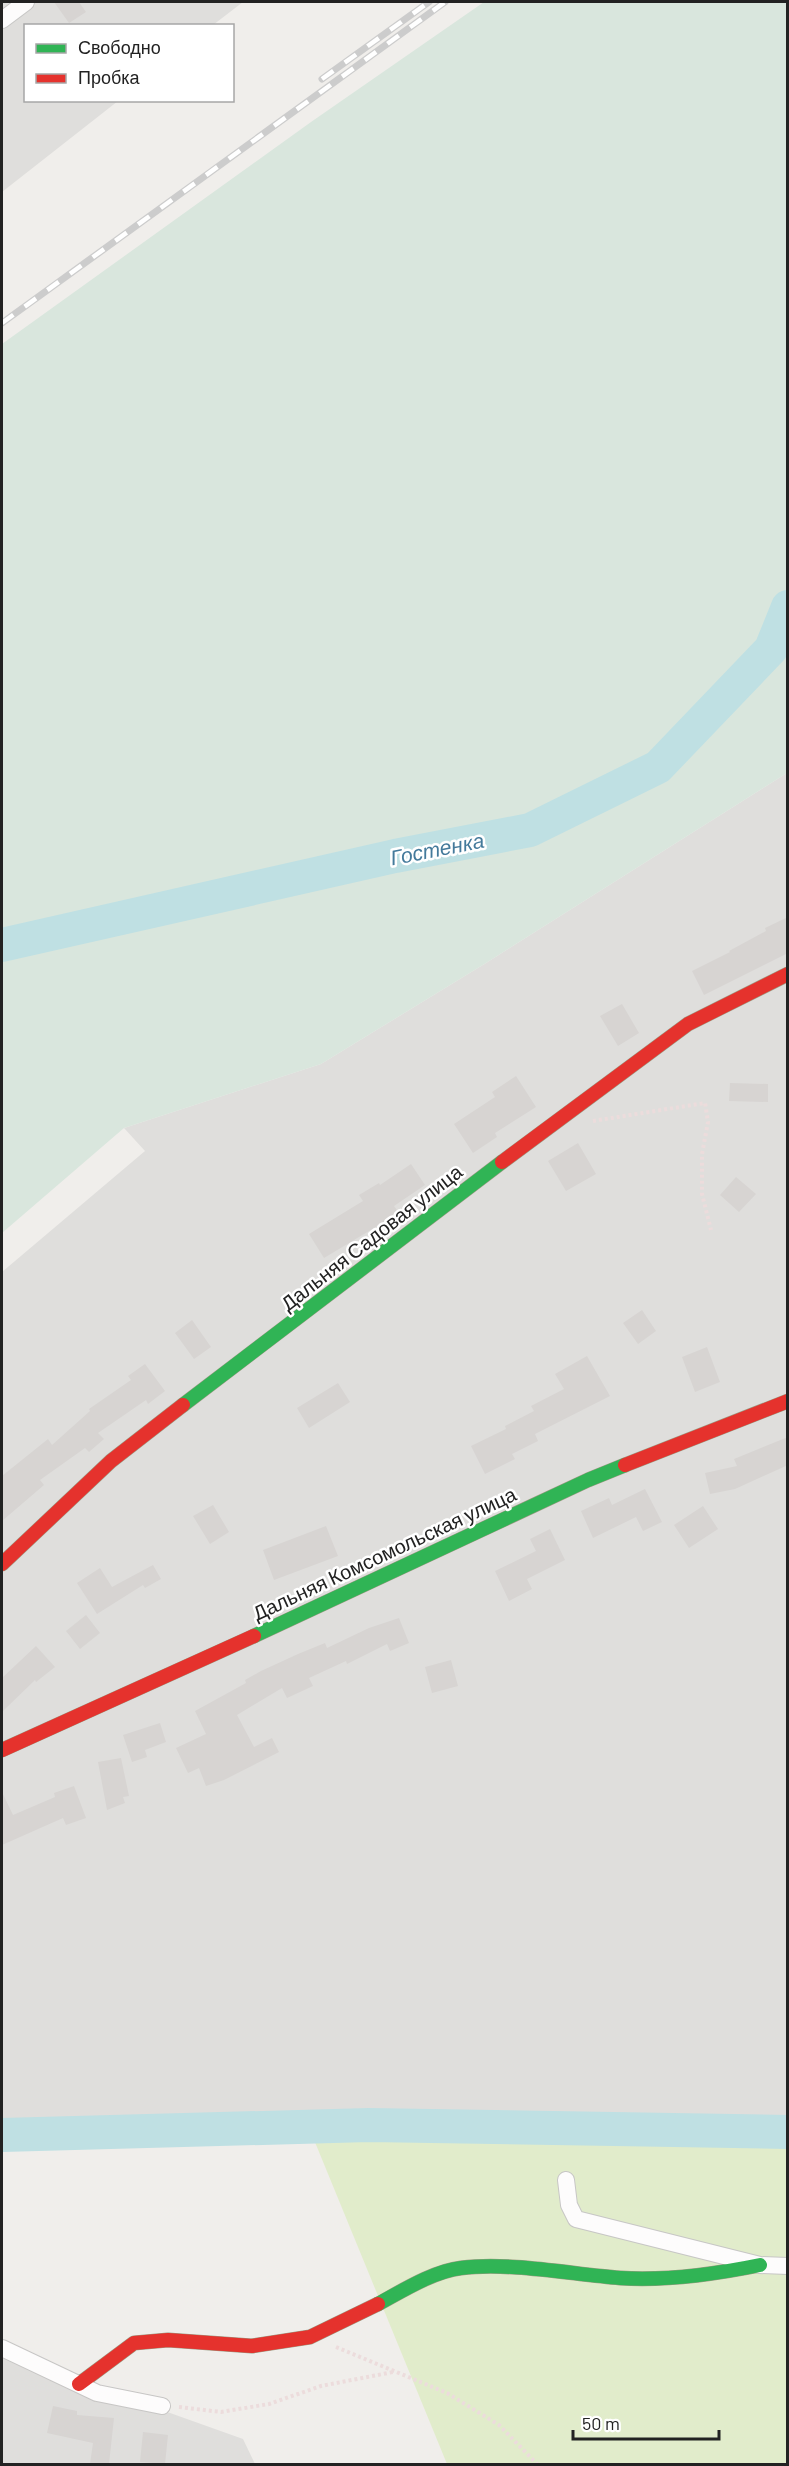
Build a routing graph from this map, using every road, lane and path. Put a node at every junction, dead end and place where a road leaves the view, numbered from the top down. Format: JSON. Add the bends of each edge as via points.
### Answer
{"nodes":[{"id":1,"x":26,"y":2,"type":"edge"},
{"id":2,"x":2,"y":20,"type":"edge"},
{"id":3,"x":788,"y":974,"type":"edge"},
{"id":4,"x":591,"y":1122,"type":"dead end"},
{"id":5,"x":711,"y":1230,"type":"dead end"},
{"id":6,"x":788,"y":1401,"type":"edge"},
{"id":7,"x":2,"y":1564,"type":"edge"},
{"id":8,"x":2,"y":1750,"type":"edge"},
{"id":9,"x":566,"y":2180,"type":"dead end"},
{"id":10,"x":760,"y":2265,"type":"junction"},
{"id":11,"x":788,"y":2265,"type":"edge"},
{"id":12,"x":310,"y":2337,"type":"junction"},
{"id":13,"x":2,"y":2348,"type":"edge"},
{"id":14,"x":394,"y":2371,"type":"junction"},
{"id":15,"x":78,"y":2384,"type":"junction"},
{"id":16,"x":162,"y":2406,"type":"joint"},
{"id":17,"x":537,"y":2464,"type":"edge"}],
"edges":[{"from":1,"to":2,"type":"street"},
{"from":3,"to":7,"type":"street","name":"Дальняя Садовая улица","via":[[688,1024],[484,1174],[111,1461]]},
{"from":4,"to":5,"type":"path","via":[[705,1103],[708,1122],[702,1155],[702,1194]]},
{"from":6,"to":8,"type":"street","name":"Дальняя Комсомольская улица","via":[[588,1479]]},
{"from":9,"to":10,"type":"street","via":[[576,2219]]},
{"from":10,"to":11,"type":"street"},
{"from":10,"to":12,"type":"street","via":[[718,2274],[623,2278],[493,2266],[459,2268],[422,2281]]},
{"from":12,"to":14,"type":"path"},
{"from":12,"to":15,"type":"street","via":[[252,2346],[168,2340],[134,2343]]},
{"from":13,"to":15,"type":"street"},
{"from":14,"to":16,"type":"path","via":[[321,2386],[269,2404],[221,2412]]},
{"from":14,"to":17,"type":"path","via":[[447,2392],[499,2425]]},
{"from":15,"to":16,"type":"street","via":[[97,2393]]}]}
